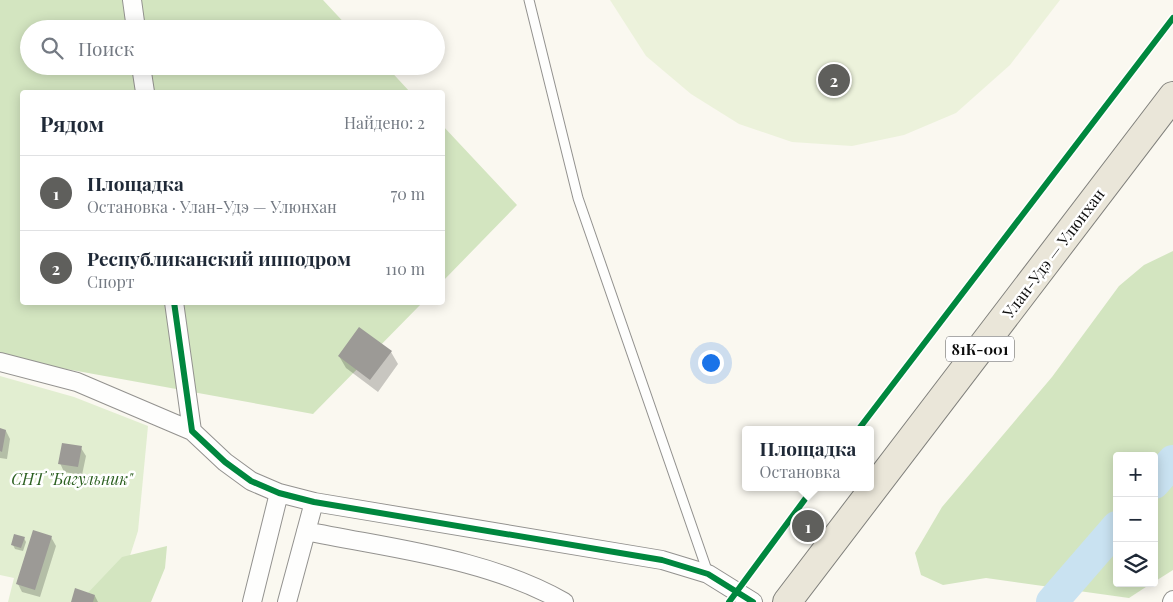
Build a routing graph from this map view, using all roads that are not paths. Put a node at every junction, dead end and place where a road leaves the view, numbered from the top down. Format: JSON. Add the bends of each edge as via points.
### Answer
{"nodes":[{"id":1,"x":132,"y":0,"type":"edge"},
{"id":2,"x":528,"y":0,"type":"edge"},
{"id":3,"x":135,"y":20,"type":"edge"},
{"id":4,"x":142,"y":75,"type":"edge"},
{"id":5,"x":145,"y":90,"type":"edge"},
{"id":6,"x":1173,"y":96,"type":"edge"},
{"id":7,"x":174,"y":305,"type":"edge"},
{"id":8,"x":0,"y":362,"type":"edge"},
{"id":9,"x":192,"y":431,"type":"junction"},
{"id":10,"x":874,"y":488,"type":"edge"},
{"id":11,"x":872,"y":491,"type":"edge"},
{"id":12,"x":279,"y":493,"type":"junction"},
{"id":13,"x":314,"y":502,"type":"junction"},
{"id":14,"x":306,"y":531,"type":"junction"},
{"id":15,"x":708,"y":574,"type":"junction"},
{"id":16,"x":252,"y":602,"type":"edge"},
{"id":17,"x":288,"y":602,"type":"edge"},
{"id":18,"x":564,"y":602,"type":"edge"},
{"id":19,"x":753,"y":602,"type":"edge"},
{"id":20,"x":787,"y":602,"type":"edge"}],
"edges":[{"from":1,"to":3,"type":"street"},
{"from":2,"to":15,"type":"lane","via":[[578,198]]},
{"from":4,"to":5,"type":"street"},
{"from":6,"to":10,"type":"main road","name":"Улан-Удэ — Улюнхан","number":"81К-001"},
{"from":7,"to":9,"type":"street"},
{"from":8,"to":9,"type":"street","via":[[77,382]]},
{"from":9,"to":12,"type":"street","via":[[251,481]]},
{"from":11,"to":20,"type":"main road","name":"Улан-Удэ — Улюнхан","number":"81К-001"},
{"from":12,"to":13,"type":"street"},
{"from":12,"to":16,"type":"street"},
{"from":13,"to":14,"type":"street"},
{"from":13,"to":15,"type":"street","via":[[662,560]]},
{"from":14,"to":17,"type":"street"},
{"from":14,"to":18,"type":"street","via":[[453,561],[507,577]]},
{"from":15,"to":19,"type":"street"}]}
